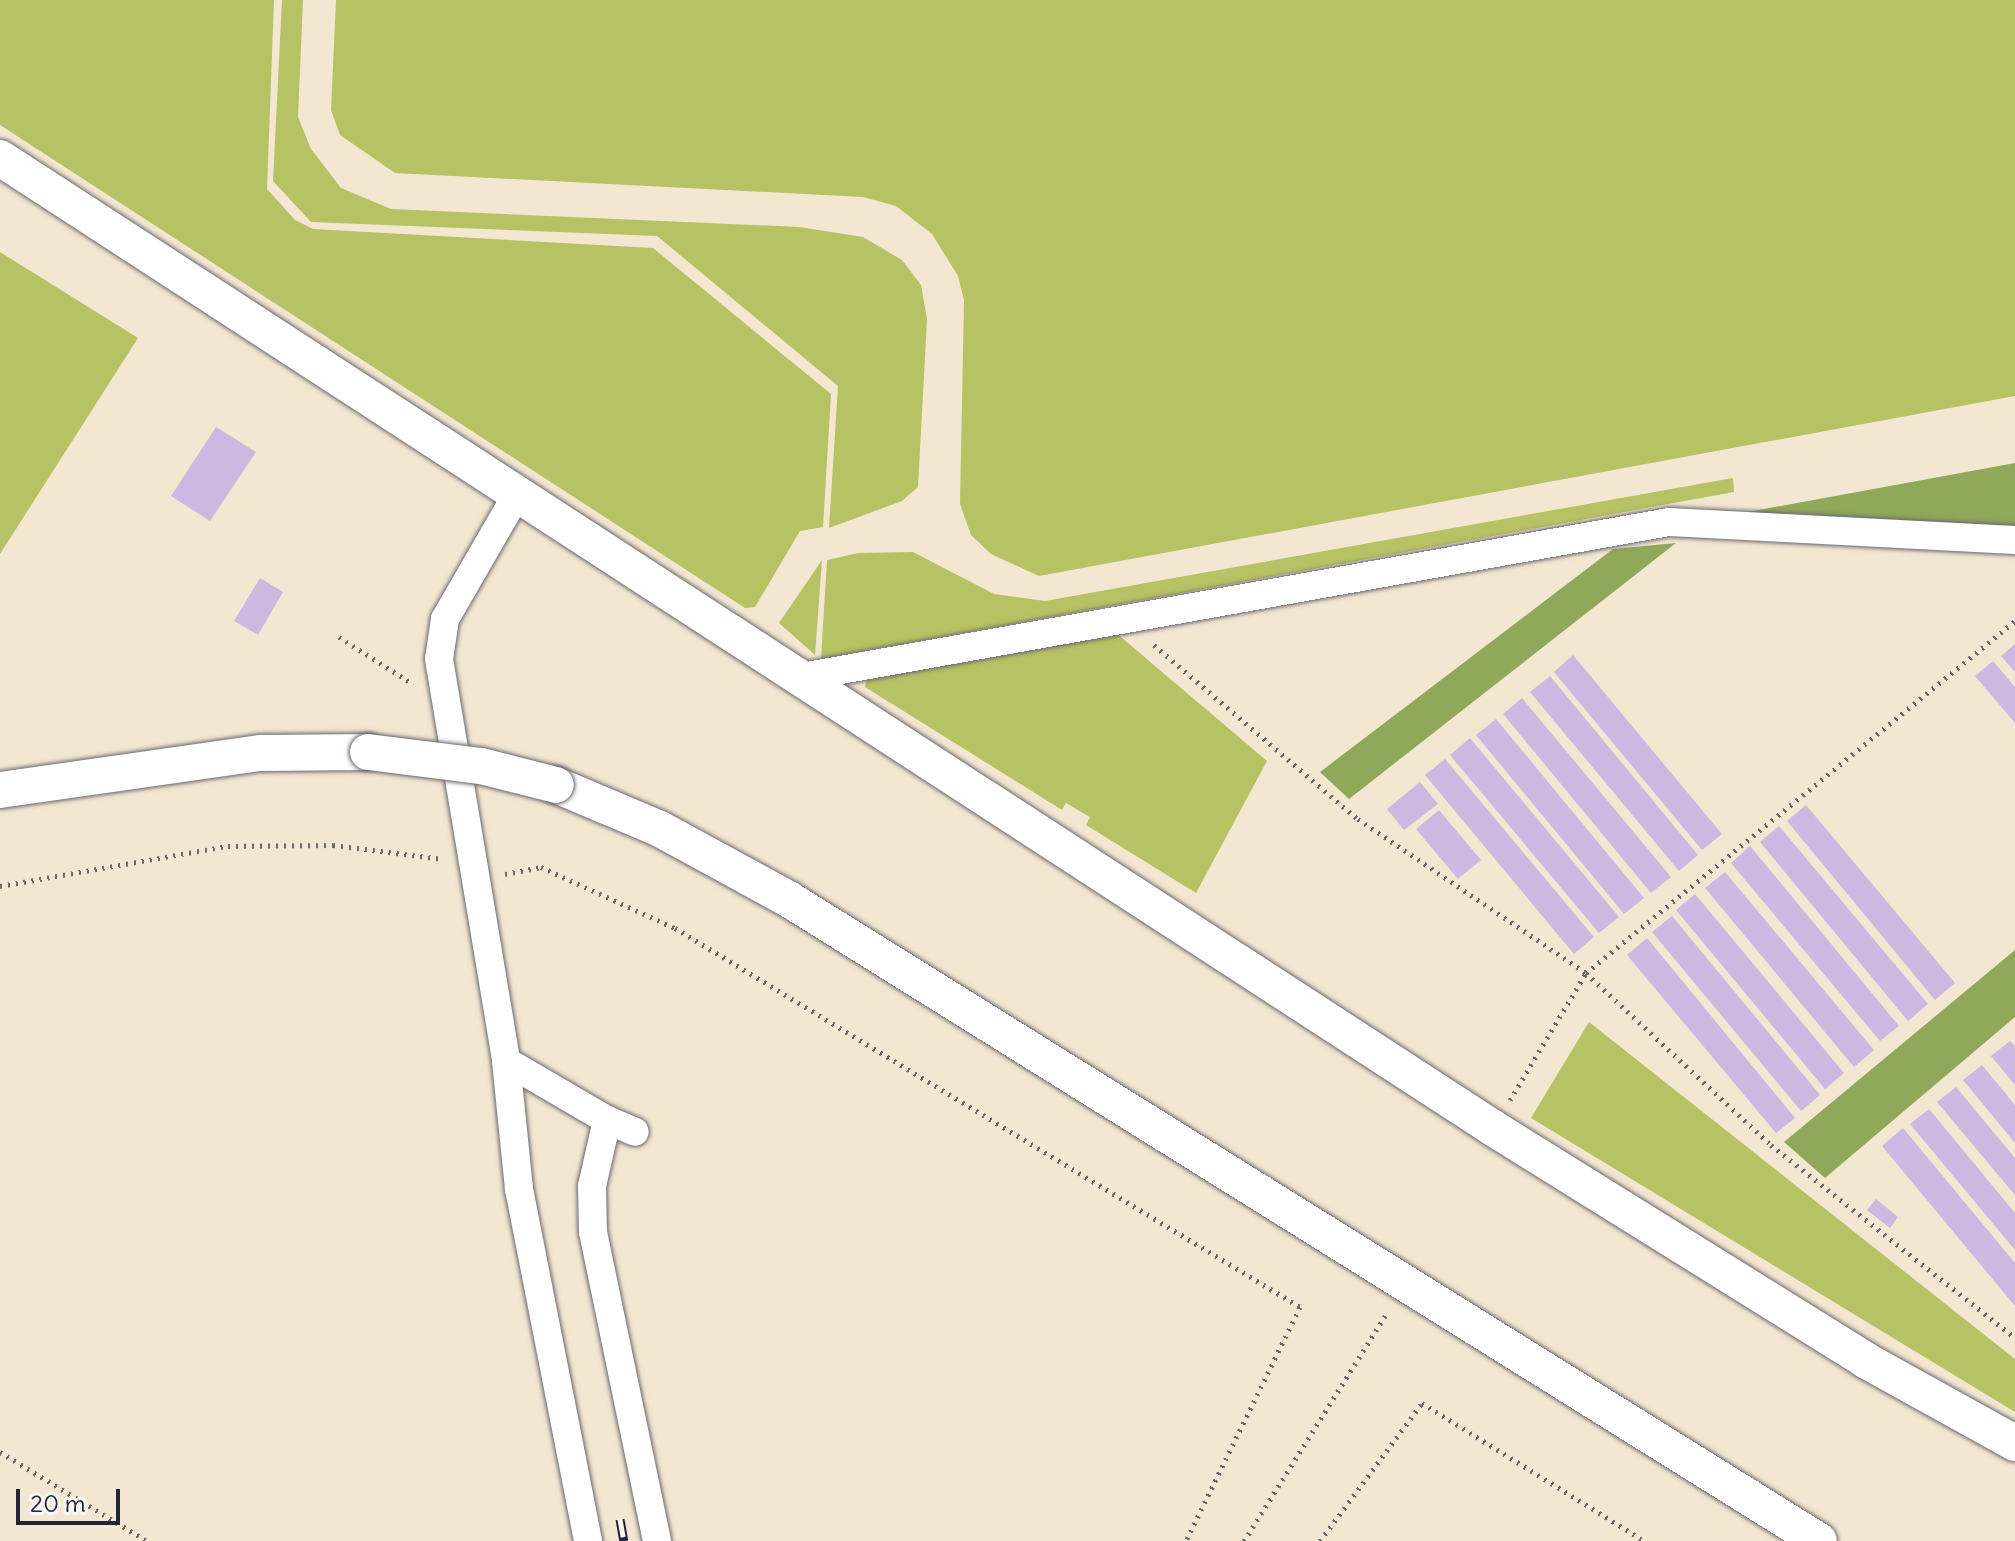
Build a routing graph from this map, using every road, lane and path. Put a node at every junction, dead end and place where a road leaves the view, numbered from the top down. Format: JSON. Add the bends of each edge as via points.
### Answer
{"nodes":[{"id":1,"x":0,"y":158,"type":"edge"},
{"id":2,"x":516,"y":496,"type":"junction"},
{"id":3,"x":2015,"y":540,"type":"edge"},
{"id":4,"x":1126,"y":621,"type":"junction"},
{"id":5,"x":2015,"y":621,"type":"edge"},
{"id":6,"x":339,"y":637,"type":"dead end"},
{"id":7,"x":796,"y":678,"type":"junction"},
{"id":8,"x":447,"y":707,"type":"junction"},
{"id":9,"x":0,"y":790,"type":"edge"},
{"id":10,"x":474,"y":867,"type":"junction"},
{"id":11,"x":0,"y":886,"type":"edge"},
{"id":12,"x":1586,"y":973,"type":"junction"},
{"id":13,"x":506,"y":1061,"type":"junction"},
{"id":14,"x":607,"y":1120,"type":"junction"},
{"id":15,"x":1493,"y":1128,"type":"junction"},
{"id":16,"x":635,"y":1132,"type":"dead end"},
{"id":17,"x":1404,"y":1285,"type":"junction"},
{"id":18,"x":2015,"y":1338,"type":"edge"},
{"id":19,"x":2015,"y":1443,"type":"edge"},
{"id":20,"x":0,"y":1452,"type":"edge"},
{"id":21,"x":147,"y":1541,"type":"edge"},
{"id":22,"x":588,"y":1541,"type":"edge"},
{"id":23,"x":657,"y":1541,"type":"edge"},
{"id":24,"x":1186,"y":1541,"type":"edge"},
{"id":25,"x":1244,"y":1541,"type":"edge"},
{"id":26,"x":1320,"y":1541,"type":"edge"},
{"id":27,"x":1645,"y":1541,"type":"edge"},
{"id":28,"x":1819,"y":1541,"type":"edge"}],
"edges":[{"from":1,"to":2,"type":"street"},
{"from":2,"to":7,"type":"street"},
{"from":2,"to":8,"type":"street","via":[[445,619],[439,659]]},
{"from":3,"to":4,"type":"street","via":[[1669,522]]},
{"from":4,"to":7,"type":"street"},
{"from":4,"to":12,"type":"path","via":[[1358,819]]},
{"from":5,"to":12,"type":"path"},
{"from":6,"to":8,"type":"path"},
{"from":7,"to":15,"type":"street"},
{"from":8,"to":10,"type":"street"},
{"from":9,"to":17,"type":"street","bridge":true,"via":[[261,753],[368,752],[481,766],[556,785],[660,829],[790,900]]},
{"from":10,"to":11,"type":"path","via":[[228,846]]},
{"from":10,"to":13,"type":"street"},
{"from":10,"to":24,"type":"path","via":[[541,867],[675,928],[1300,1307]]},
{"from":12,"to":15,"type":"path"},
{"from":12,"to":18,"type":"path","via":[[1771,1145]]},
{"from":13,"to":14,"type":"street"},
{"from":13,"to":22,"type":"street","via":[[519,1189]]},
{"from":14,"to":16,"type":"street"},
{"from":14,"to":23,"type":"street","via":[[592,1186],[593,1232]]},
{"from":15,"to":19,"type":"street","via":[[1865,1360]]},
{"from":17,"to":25,"type":"path"},
{"from":17,"to":28,"type":"street"},
{"from":20,"to":21,"type":"path"},
{"from":26,"to":27,"type":"path","via":[[1422,1403]]}]}
